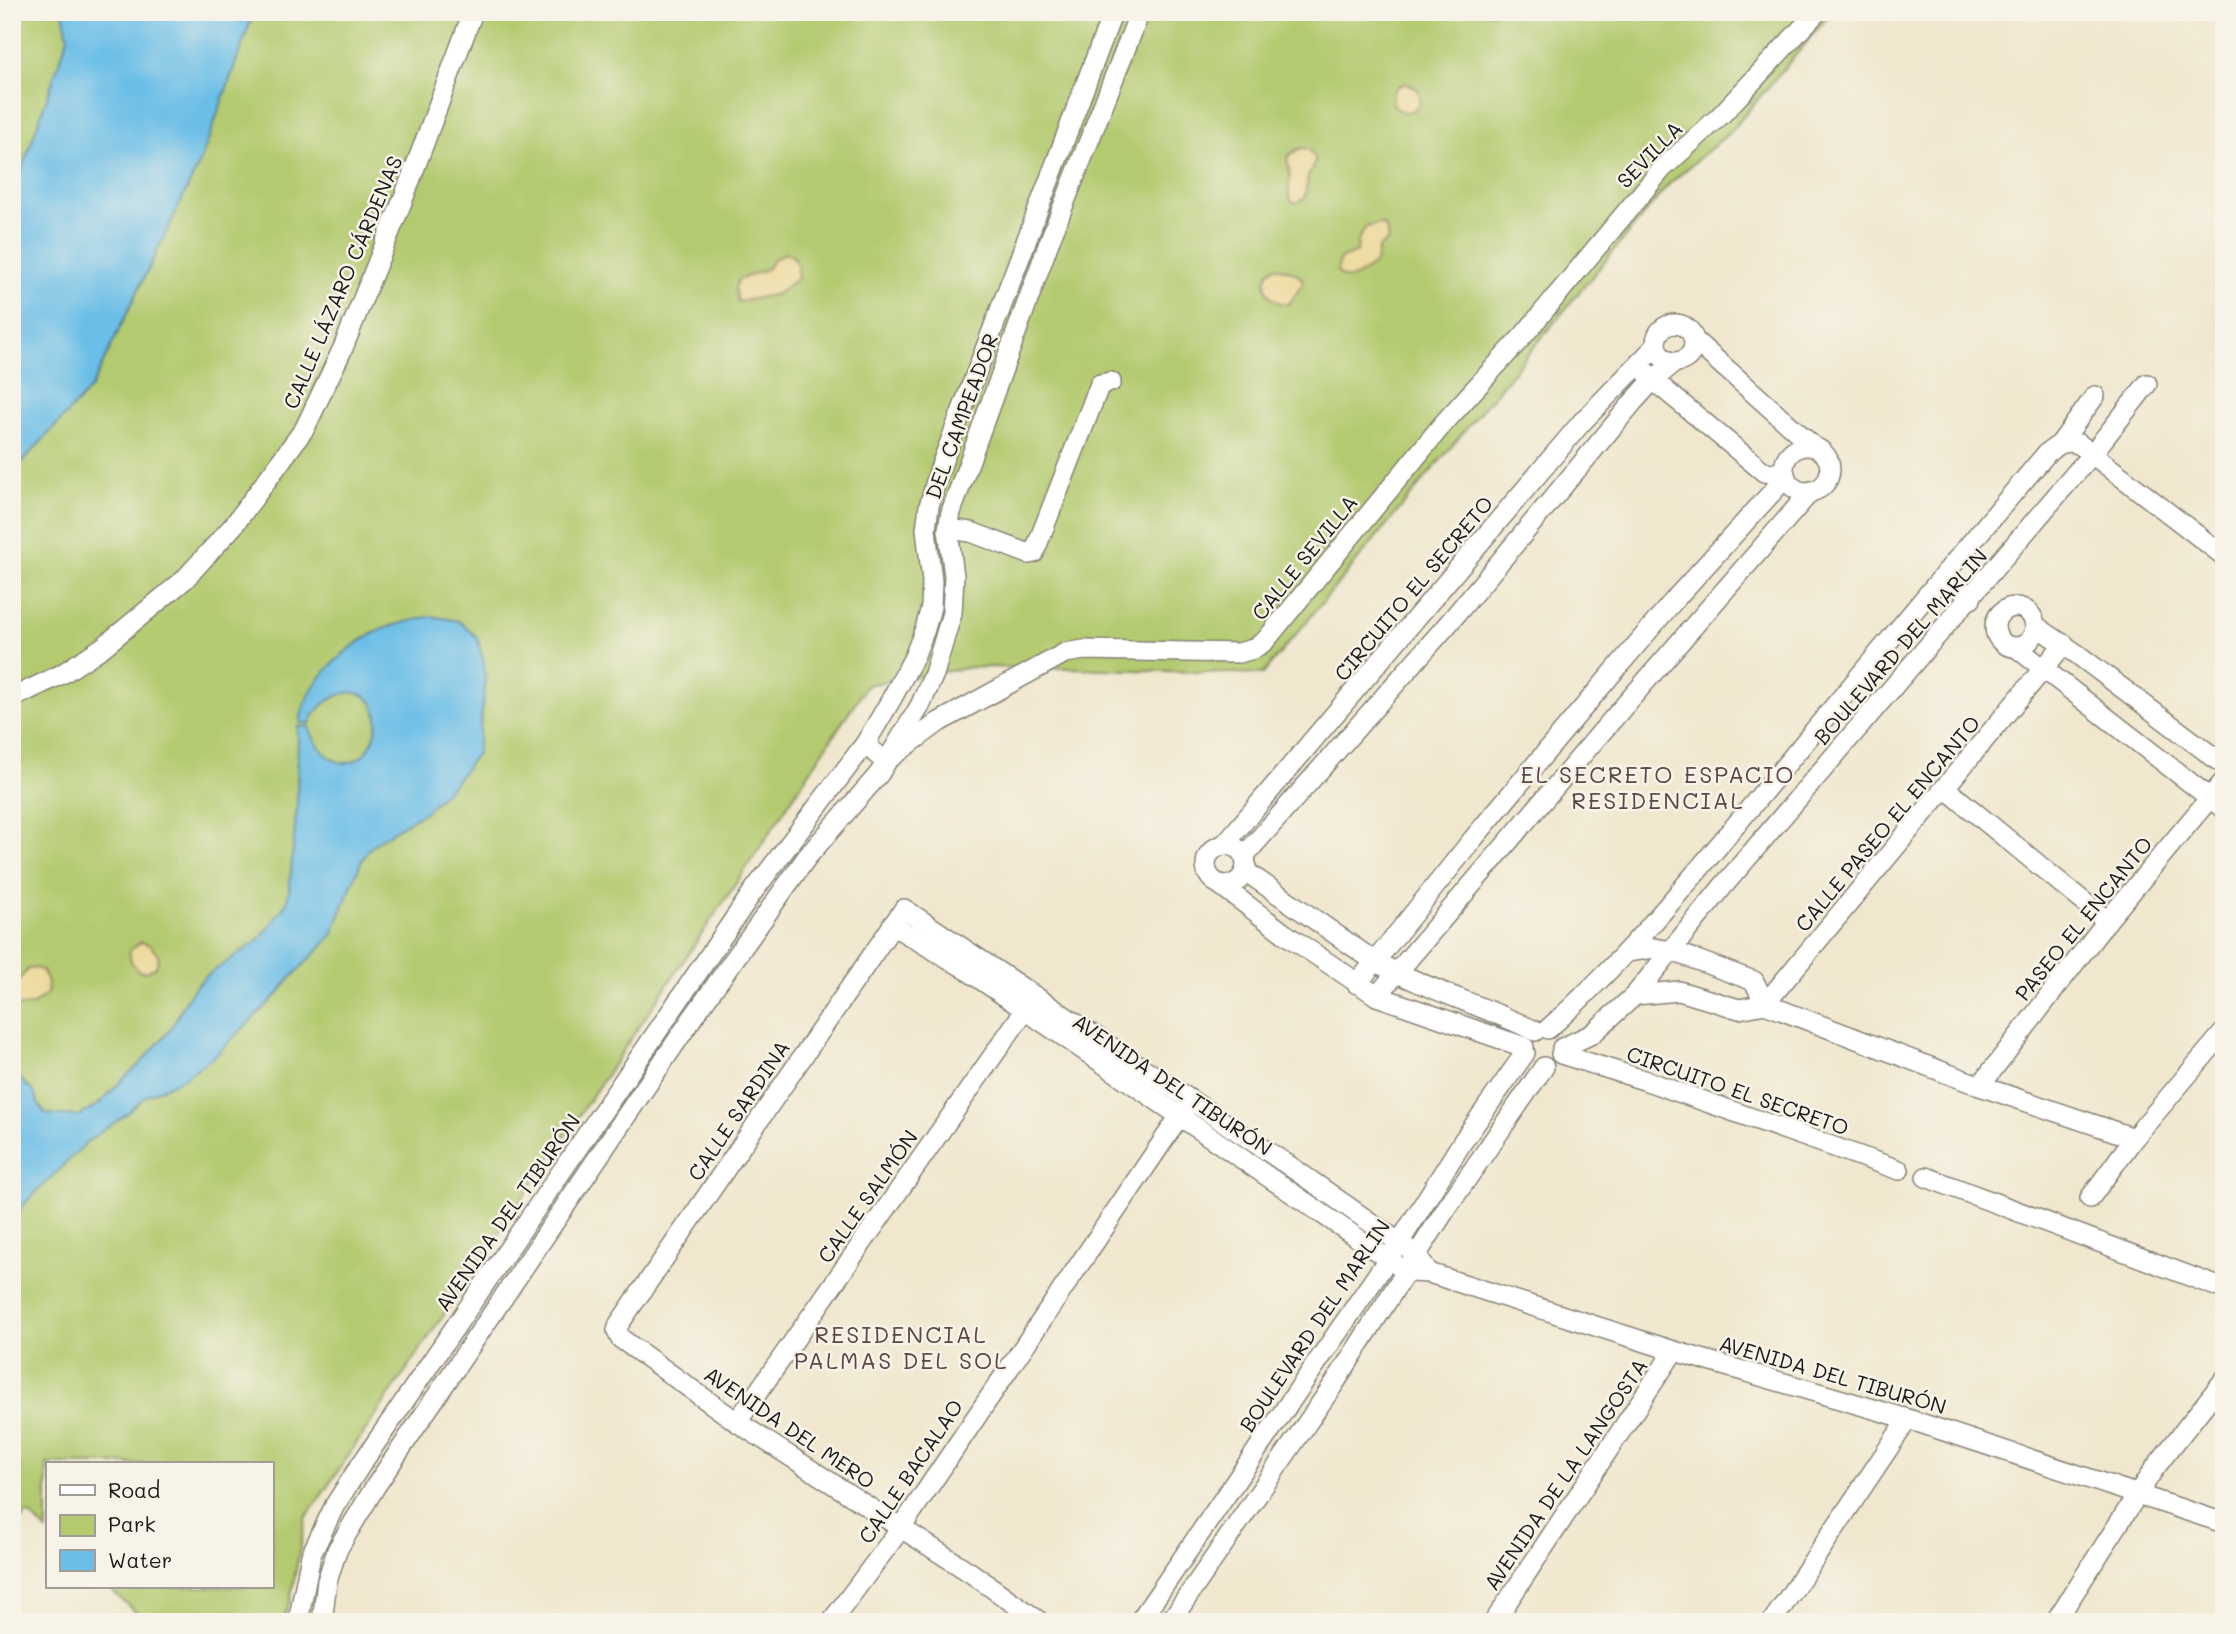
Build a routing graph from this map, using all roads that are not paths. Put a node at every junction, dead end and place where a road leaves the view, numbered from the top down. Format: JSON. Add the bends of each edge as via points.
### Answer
{"nodes":[{"id":1,"x":473,"y":12,"type":"edge"},
{"id":2,"x":1113,"y":12,"type":"edge"},
{"id":3,"x":1140,"y":12,"type":"edge"},
{"id":4,"x":1817,"y":12,"type":"edge"},
{"id":5,"x":1099,"y":47,"type":"junction"},
{"id":6,"x":1121,"y":56,"type":"junction"},
{"id":7,"x":989,"y":336,"type":"junction"},
{"id":8,"x":1523,"y":336,"type":"joint"},
{"id":9,"x":1694,"y":340,"type":"junction"},
{"id":10,"x":1010,"y":345,"type":"junction"},
{"id":11,"x":1656,"y":346,"type":"junction"},
{"id":12,"x":1639,"y":362,"type":"junction"},
{"id":13,"x":1674,"y":363,"type":"junction"},
{"id":14,"x":1653,"y":380,"type":"junction"},
{"id":15,"x":1111,"y":382,"type":"dead end"},
{"id":16,"x":2147,"y":384,"type":"dead end"},
{"id":17,"x":2095,"y":396,"type":"dead end"},
{"id":18,"x":2060,"y":444,"type":"junction"},
{"id":19,"x":1814,"y":447,"type":"junction"},
{"id":20,"x":2092,"y":454,"type":"junction"},
{"id":21,"x":1785,"y":476,"type":"junction"},
{"id":22,"x":1811,"y":491,"type":"junction"},
{"id":23,"x":948,"y":529,"type":"junction"},
{"id":24,"x":2224,"y":556,"type":"edge"},
{"id":25,"x":1945,"y":573,"type":"junction"},
{"id":26,"x":1971,"y":599,"type":"junction"},
{"id":27,"x":1427,"y":607,"type":"junction"},
{"id":28,"x":1448,"y":624,"type":"junction"},
{"id":29,"x":2036,"y":626,"type":"junction"},
{"id":30,"x":2064,"y":644,"type":"junction"},
{"id":31,"x":2017,"y":648,"type":"junction"},
{"id":32,"x":2043,"y":669,"type":"junction"},
{"id":33,"x":12,"y":698,"type":"edge"},
{"id":34,"x":891,"y":700,"type":"junction"},
{"id":35,"x":920,"y":706,"type":"junction"},
{"id":36,"x":1577,"y":715,"type":"junction"},
{"id":37,"x":939,"y":722,"type":"junction"},
{"id":38,"x":1599,"y":735,"type":"junction"},
{"id":39,"x":865,"y":744,"type":"junction"},
{"id":40,"x":890,"y":758,"type":"junction"},
{"id":41,"x":2224,"y":765,"type":"edge"},
{"id":42,"x":2224,"y":781,"type":"edge"},
{"id":43,"x":1945,"y":788,"type":"junction"},
{"id":44,"x":2217,"y":803,"type":"edge"},
{"id":45,"x":789,"y":845,"type":"joint"},
{"id":46,"x":1224,"y":845,"type":"junction"},
{"id":47,"x":807,"y":857,"type":"joint"},
{"id":48,"x":1244,"y":863,"type":"junction"},
{"id":49,"x":1219,"y":884,"type":"junction"},
{"id":50,"x":898,"y":917,"type":"joint"},
{"id":51,"x":2107,"y":921,"type":"junction"},
{"id":52,"x":1672,"y":951,"type":"junction"},
{"id":53,"x":1626,"y":952,"type":"junction"},
{"id":54,"x":1374,"y":961,"type":"junction"},
{"id":55,"x":1395,"y":973,"type":"junction"},
{"id":56,"x":1357,"y":984,"type":"junction"},
{"id":57,"x":1635,"y":995,"type":"junction"},
{"id":58,"x":1377,"y":996,"type":"junction"},
{"id":59,"x":1030,"y":1003,"type":"junction"},
{"id":60,"x":1765,"y":1004,"type":"junction"},
{"id":61,"x":2224,"y":1032,"type":"edge"},
{"id":62,"x":1533,"y":1040,"type":"junction"},
{"id":63,"x":1562,"y":1051,"type":"junction"},
{"id":64,"x":1544,"y":1067,"type":"junction"},
{"id":65,"x":1980,"y":1086,"type":"junction"},
{"id":66,"x":1190,"y":1100,"type":"junction"},
{"id":67,"x":1178,"y":1117,"type":"junction"},
{"id":68,"x":589,"y":1133,"type":"junction"},
{"id":69,"x":2134,"y":1139,"type":"junction"},
{"id":70,"x":1463,"y":1141,"type":"junction"},
{"id":71,"x":607,"y":1145,"type":"junction"},
{"id":72,"x":1240,"y":1146,"type":"junction"},
{"id":73,"x":1485,"y":1153,"type":"junction"},
{"id":74,"x":1899,"y":1170,"type":"dead end"},
{"id":75,"x":1285,"y":1175,"type":"junction"},
{"id":76,"x":1926,"y":1177,"type":"dead end"},
{"id":77,"x":2090,"y":1198,"type":"dead end"},
{"id":78,"x":1399,"y":1243,"type":"junction"},
{"id":79,"x":1387,"y":1260,"type":"junction"},
{"id":80,"x":1412,"y":1263,"type":"junction"},
{"id":81,"x":2224,"y":1289,"type":"edge"},
{"id":82,"x":620,"y":1338,"type":"joint"},
{"id":83,"x":1674,"y":1351,"type":"junction"},
{"id":84,"x":2224,"y":1380,"type":"edge"},
{"id":85,"x":407,"y":1400,"type":"junction"},
{"id":86,"x":425,"y":1412,"type":"junction"},
{"id":87,"x":1909,"y":1419,"type":"junction"},
{"id":88,"x":737,"y":1422,"type":"junction"},
{"id":89,"x":2137,"y":1494,"type":"junction"},
{"id":90,"x":2224,"y":1523,"type":"edge"},
{"id":91,"x":901,"y":1528,"type":"junction"},
{"id":92,"x":298,"y":1622,"type":"edge"},
{"id":93,"x":321,"y":1622,"type":"edge"},
{"id":94,"x":831,"y":1622,"type":"edge"},
{"id":95,"x":1040,"y":1622,"type":"edge"},
{"id":96,"x":1139,"y":1622,"type":"edge"},
{"id":97,"x":1170,"y":1622,"type":"edge"},
{"id":98,"x":1494,"y":1622,"type":"edge"},
{"id":99,"x":1772,"y":1622,"type":"edge"},
{"id":100,"x":2055,"y":1622,"type":"edge"}],
"edges":[{"from":1,"to":33,"type":"street","name":"CALLE LÁZARO CÁRDENAS","via":[[404,197],[305,428],[234,525],[184,580],[103,647],[62,674]]},
{"from":2,"to":5,"type":"street","name":"DEL CAMPEADOR"},
{"from":3,"to":6,"type":"street","name":"DEL CAMPEADOR"},
{"from":4,"to":8,"type":"street","name":"SEVILLA","via":[[1721,115],[1662,169]]},
{"from":5,"to":6,"type":"street"},
{"from":5,"to":7,"type":"street","name":"DEL CAMPEADOR"},
{"from":6,"to":10,"type":"street","name":"DEL CAMPEADOR"},
{"from":7,"to":10,"type":"street"},
{"from":7,"to":34,"type":"street","name":"DEL CAMPEADOR","via":[[929,506],[931,607],[914,657]]},
{"from":8,"to":37,"type":"street","name":"CALLE SEVILLA","via":[[1443,424],[1265,641],[1253,649],[1239,653],[1065,653]]},
{"from":9,"to":11,"type":"street","via":[[1684,327],[1668,325],[1656,338]]},
{"from":9,"to":13,"type":"street","via":[[1689,357]]},
{"from":9,"to":19,"type":"street"},
{"from":10,"to":23,"type":"street","name":"DEL CAMPEADOR"},
{"from":11,"to":12,"type":"street","name":"CIRCUITO EL SECRETO"},
{"from":11,"to":13,"type":"street","via":[[1665,360]]},
{"from":12,"to":14,"type":"street"},
{"from":12,"to":27,"type":"street","name":"CIRCUITO EL SECRETO","via":[[1582,422]]},
{"from":13,"to":14,"type":"street"},
{"from":14,"to":21,"type":"street","via":[[1764,472]]},
{"from":14,"to":28,"type":"street"},
{"from":15,"to":23,"type":"street","via":[[1100,384],[1034,553]]},
{"from":16,"to":20,"type":"street","name":"BOULEVARD DEL MARLIN"},
{"from":17,"to":18,"type":"street","name":"BOULEVARD DEL MARLIN"},
{"from":18,"to":20,"type":"street","via":[[2080,444]]},
{"from":18,"to":25,"type":"street","name":"BOULEVARD DEL MARLIN","via":[[2047,453]]},
{"from":19,"to":21,"type":"street","via":[[1804,446],[1788,456]]},
{"from":19,"to":22,"type":"street","via":[[1828,460],[1830,470],[1820,488]]},
{"from":20,"to":24,"type":"street"},
{"from":20,"to":26,"type":"street","name":"BOULEVARD DEL MARLIN"},
{"from":21,"to":22,"type":"street","via":[[1800,491]]},
{"from":21,"to":36,"type":"street"},
{"from":22,"to":38,"type":"street"},
{"from":23,"to":35,"type":"street","name":"DEL CAMPEADOR","via":[[954,576],[952,613]]},
{"from":25,"to":26,"type":"street"},
{"from":25,"to":53,"type":"street","name":"BOULEVARD DEL MARLIN"},
{"from":26,"to":52,"type":"street","name":"BOULEVARD DEL MARLIN"},
{"from":27,"to":28,"type":"street"},
{"from":27,"to":46,"type":"street","name":"CIRCUITO EL SECRETO"},
{"from":28,"to":48,"type":"street"},
{"from":29,"to":30,"type":"street"},
{"from":29,"to":31,"type":"street","via":[[2031,640]]},
{"from":29,"to":31,"type":"street","via":[[2022,607],[2000,613],[1997,636]]},
{"from":30,"to":32,"type":"street","name":"CALLE PASEO EL ENCANTO"},
{"from":30,"to":41,"type":"street"},
{"from":31,"to":32,"type":"street"},
{"from":32,"to":43,"type":"street","name":"CALLE PASEO EL ENCANTO"},
{"from":32,"to":44,"type":"street"},
{"from":34,"to":35,"type":"street"},
{"from":34,"to":39,"type":"street","name":"DEL CAMPEADOR"},
{"from":35,"to":37,"type":"street"},
{"from":35,"to":40,"type":"street","name":"DEL CAMPEADOR"},
{"from":36,"to":38,"type":"street"},
{"from":36,"to":54,"type":"street"},
{"from":37,"to":40,"type":"street","name":"CALLE SEVILLA"},
{"from":38,"to":55,"type":"street"},
{"from":39,"to":40,"type":"street","via":[[880,757]]},
{"from":39,"to":45,"type":"street","name":"DEL CAMPEADOR"},
{"from":40,"to":47,"type":"street","name":"DEL CAMPEADOR"},
{"from":42,"to":44,"type":"street","name":"PASEO EL ENCANTO"},
{"from":43,"to":51,"type":"street","name":"PASEO EL ENCANTO"},
{"from":43,"to":60,"type":"street","name":"CALLE PASEO EL ENCANTO"},
{"from":44,"to":51,"type":"street","name":"PASEO EL ENCANTO"},
{"from":45,"to":68,"type":"street","name":"AVENIDA DEL TIBURÓN"},
{"from":46,"to":48,"type":"street","via":[[1239,849]]},
{"from":46,"to":49,"type":"street","via":[[1210,852],[1206,866]]},
{"from":47,"to":71,"type":"street","name":"AVENIDA DEL TIBURÓN"},
{"from":48,"to":49,"type":"street","via":[[1235,883]]},
{"from":48,"to":54,"type":"street"},
{"from":49,"to":56,"type":"street"},
{"from":50,"to":59,"type":"street","name":"AVENIDA DEL TIBURÓN"},
{"from":50,"to":82,"type":"street","name":"CALLE SARDINA","via":[[619,1324]]},
{"from":51,"to":65,"type":"street","name":"PASEO EL ENCANTO"},
{"from":52,"to":53,"type":"street"},
{"from":52,"to":57,"type":"street","name":"BOULEVARD DEL MARLIN"},
{"from":52,"to":60,"type":"street","via":[[1754,981]]},
{"from":53,"to":62,"type":"street","name":"BOULEVARD DEL MARLIN","via":[[1588,993]]},
{"from":54,"to":55,"type":"street"},
{"from":54,"to":56,"type":"street"},
{"from":55,"to":58,"type":"street"},
{"from":55,"to":62,"type":"street","via":[[1475,1004]]},
{"from":56,"to":58,"type":"street"},
{"from":57,"to":60,"type":"street","via":[[1679,991],[1738,1009]]},
{"from":57,"to":63,"type":"street","name":"BOULEVARD DEL MARLIN","via":[[1592,1034]]},
{"from":58,"to":62,"type":"street"},
{"from":59,"to":66,"type":"street","name":"AVENIDA DEL TIBURÓN"},
{"from":59,"to":67,"type":"street","name":"AVENIDA DEL TIBURÓN"},
{"from":59,"to":88,"type":"street","name":"CALLE SALMÓN"},
{"from":60,"to":65,"type":"street"},
{"from":61,"to":69,"type":"street"},
{"from":62,"to":63,"type":"street","via":[[1556,1033]]},
{"from":62,"to":64,"type":"street","via":[[1529,1061]]},
{"from":62,"to":70,"type":"street","name":"BOULEVARD DEL MARLIN"},
{"from":63,"to":64,"type":"street","via":[[1551,1066]]},
{"from":63,"to":74,"type":"street","name":"CIRCUITO EL SECRETO"},
{"from":64,"to":73,"type":"street"},
{"from":65,"to":69,"type":"street"},
{"from":66,"to":67,"type":"street","name":"CALLE BACALAO"},
{"from":66,"to":72,"type":"street","name":"AVENIDA DEL TIBURÓN"},
{"from":67,"to":72,"type":"street","name":"AVENIDA DEL TIBURÓN"},
{"from":67,"to":91,"type":"street","name":"CALLE BACALAO"},
{"from":68,"to":71,"type":"street"},
{"from":68,"to":85,"type":"street","name":"AVENIDA DEL TIBURÓN"},
{"from":69,"to":77,"type":"street"},
{"from":70,"to":73,"type":"street"},
{"from":70,"to":78,"type":"street","name":"BOULEVARD DEL MARLIN"},
{"from":71,"to":86,"type":"street","name":"AVENIDA DEL TIBURÓN"},
{"from":72,"to":75,"type":"street","name":"AVENIDA DEL TIBURÓN"},
{"from":73,"to":80,"type":"street"},
{"from":75,"to":78,"type":"street","name":"AVENIDA DEL TIBURÓN"},
{"from":75,"to":79,"type":"street","name":"AVENIDA DEL TIBURÓN"},
{"from":76,"to":81,"type":"street"},
{"from":78,"to":79,"type":"street","name":"BOULEVARD DEL MARLIN"},
{"from":78,"to":80,"type":"street","name":"AVENIDA DEL TIBURÓN"},
{"from":79,"to":80,"type":"street","name":"AVENIDA DEL TIBURÓN"},
{"from":79,"to":96,"type":"street","name":"BOULEVARD DEL MARLIN"},
{"from":80,"to":83,"type":"street","name":"AVENIDA DEL TIBURÓN","via":[[1429,1273]]},
{"from":80,"to":97,"type":"street"},
{"from":82,"to":88,"type":"street","name":"AVENIDA DEL MERO"},
{"from":83,"to":87,"type":"street","name":"AVENIDA DEL TIBURÓN"},
{"from":83,"to":98,"type":"street","name":"AVENIDA DE LA LANGOSTA"},
{"from":84,"to":89,"type":"street"},
{"from":85,"to":86,"type":"street"},
{"from":85,"to":92,"type":"street","name":"AVENIDA DEL TIBURÓN","via":[[320,1534],[305,1578]]},
{"from":86,"to":93,"type":"street","name":"AVENIDA DEL TIBURÓN","via":[[337,1550]]},
{"from":87,"to":89,"type":"street","name":"AVENIDA DEL TIBURÓN"},
{"from":87,"to":99,"type":"street"},
{"from":88,"to":91,"type":"street","name":"AVENIDA DEL MERO"},
{"from":89,"to":90,"type":"street","name":"AVENIDA DEL TIBURÓN"},
{"from":89,"to":100,"type":"street"},
{"from":91,"to":94,"type":"street","name":"CALLE BACALAO"},
{"from":91,"to":95,"type":"street","name":"AVENIDA DEL MERO"}]}
